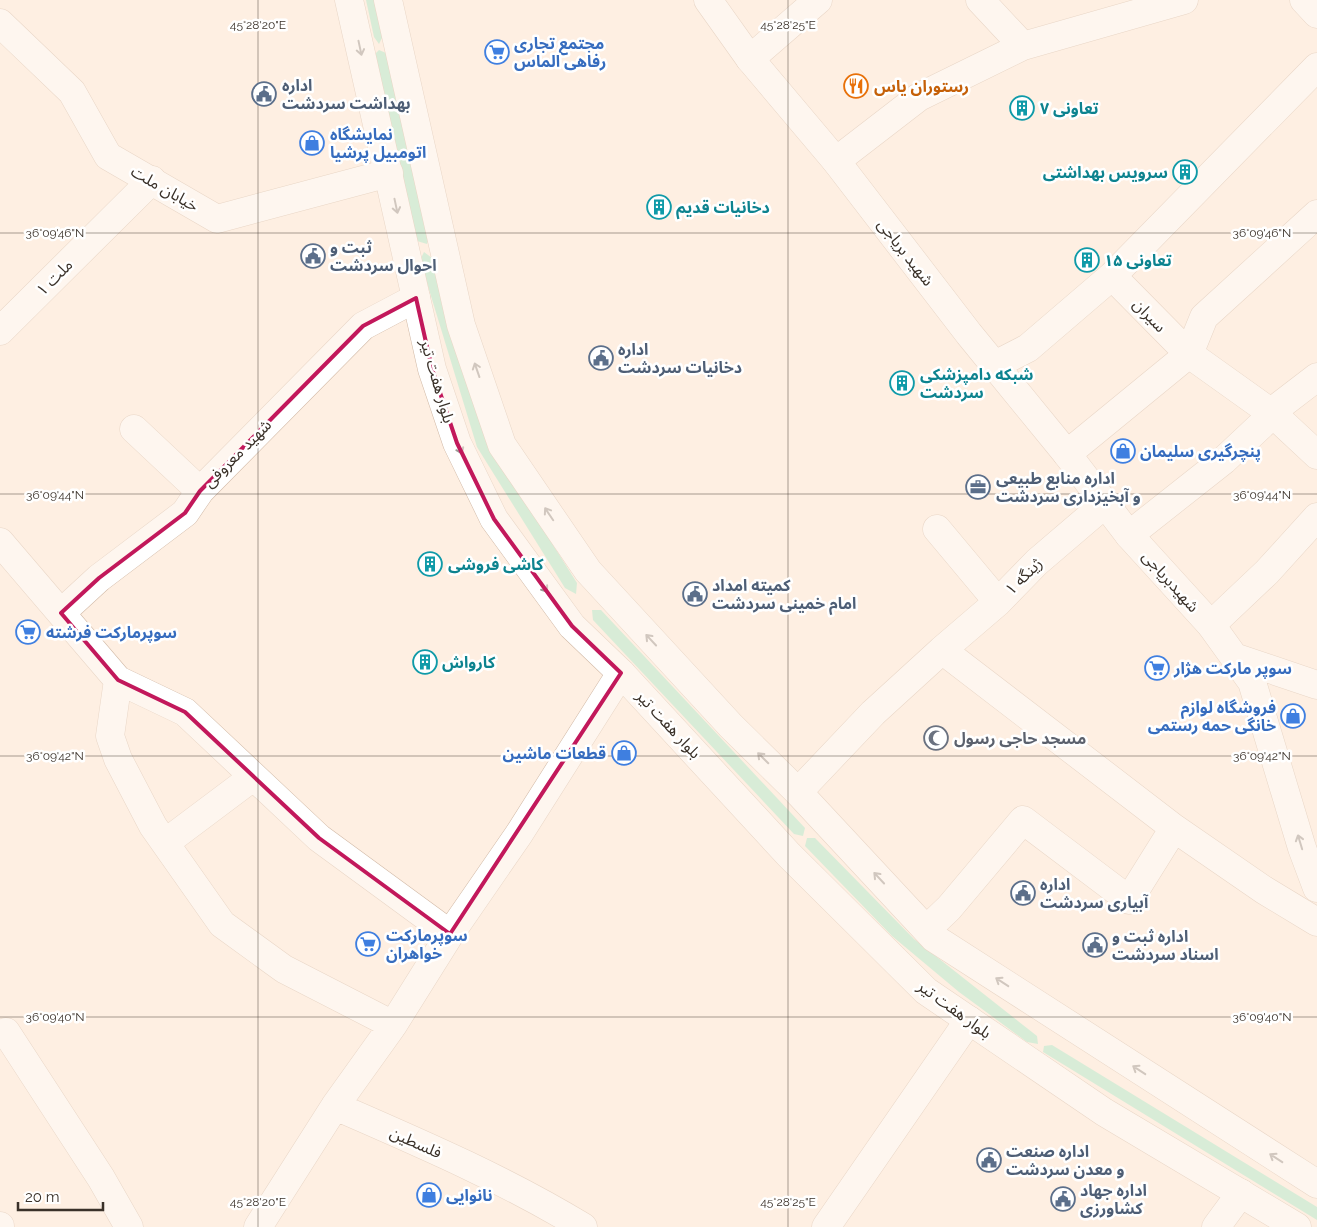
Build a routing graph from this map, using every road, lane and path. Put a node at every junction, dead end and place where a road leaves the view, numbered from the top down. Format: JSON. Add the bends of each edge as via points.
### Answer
{"nodes":[{"id":1,"x":350,"y":0,"type":"edge"},
{"id":2,"x":388,"y":0,"type":"edge"},
{"id":3,"x":708,"y":0,"type":"edge"},
{"id":4,"x":818,"y":0,"type":"edge"},
{"id":5,"x":980,"y":0,"type":"edge"},
{"id":6,"x":1184,"y":0,"type":"edge"},
{"id":7,"x":1304,"y":0,"type":"edge"},
{"id":8,"x":1317,"y":14,"type":"edge"},
{"id":9,"x":0,"y":23,"type":"edge"},
{"id":10,"x":1023,"y":46,"type":"junction"},
{"id":11,"x":750,"y":59,"type":"junction"},
{"id":12,"x":1317,"y":67,"type":"edge"},
{"id":13,"x":836,"y":161,"type":"junction"},
{"id":14,"x":389,"y":173,"type":"junction"},
{"id":15,"x":152,"y":180,"type":"junction"},
{"id":16,"x":1317,"y":214,"type":"edge"},
{"id":17,"x":1112,"y":276,"type":"junction"},
{"id":18,"x":416,"y":298,"type":"junction"},
{"id":19,"x":0,"y":331,"type":"edge"},
{"id":20,"x":1189,"y":354,"type":"junction"},
{"id":21,"x":995,"y":365,"type":"junction"},
{"id":22,"x":1317,"y":377,"type":"edge"},
{"id":23,"x":1273,"y":414,"type":"junction"},
{"id":24,"x":134,"y":429,"type":"dead end"},
{"id":25,"x":1067,"y":454,"type":"junction"},
{"id":26,"x":1317,"y":455,"type":"edge"},
{"id":27,"x":200,"y":490,"type":"junction"},
{"id":28,"x":1106,"y":503,"type":"junction"},
{"id":29,"x":1313,"y":525,"type":"edge"},
{"id":30,"x":937,"y":529,"type":"dead end"},
{"id":31,"x":1129,"y":535,"type":"junction"},
{"id":32,"x":0,"y":542,"type":"edge"},
{"id":33,"x":998,"y":602,"type":"junction"},
{"id":34,"x":61,"y":613,"type":"junction"},
{"id":35,"x":1211,"y":625,"type":"junction"},
{"id":36,"x":942,"y":650,"type":"junction"},
{"id":37,"x":1237,"y":658,"type":"junction"},
{"id":38,"x":621,"y":673,"type":"junction"},
{"id":39,"x":118,"y":680,"type":"junction"},
{"id":40,"x":1317,"y":685,"type":"edge"},
{"id":41,"x":253,"y":777,"type":"junction"},
{"id":42,"x":798,"y":792,"type":"junction"},
{"id":43,"x":1174,"y":828,"type":"junction"},
{"id":44,"x":165,"y":843,"type":"junction"},
{"id":45,"x":1317,"y":888,"type":"edge"},
{"id":46,"x":1317,"y":922,"type":"edge"},
{"id":47,"x":927,"y":930,"type":"junction"},
{"id":48,"x":450,"y":934,"type":"junction"},
{"id":49,"x":969,"y":1020,"type":"junction"},
{"id":50,"x":393,"y":1025,"type":"junction"},
{"id":51,"x":6,"y":1032,"type":"dead end"},
{"id":52,"x":335,"y":1106,"type":"junction"},
{"id":53,"x":1317,"y":1184,"type":"edge"},
{"id":54,"x":1241,"y":1193,"type":"junction"},
{"id":55,"x":129,"y":1227,"type":"edge"},
{"id":56,"x":258,"y":1227,"type":"edge"},
{"id":57,"x":583,"y":1227,"type":"edge"},
{"id":58,"x":826,"y":1227,"type":"edge"},
{"id":59,"x":1216,"y":1227,"type":"edge"},
{"id":60,"x":1297,"y":1227,"type":"edge"}],
"edges":[{"from":1,"to":14,"type":"street","name":"بلوار هفت تیر","one_way":true},
{"from":42,"to":2,"type":"street","one_way":true,"via":[[731,726],[588,572],[502,445],[461,325]]},
{"from":3,"to":11,"type":"street","name":"شهید بریاجی"},
{"from":4,"to":11,"type":"street"},
{"from":5,"to":10,"type":"street"},
{"from":6,"to":10,"type":"street"},
{"from":7,"to":8,"type":"street"},
{"from":9,"to":15,"type":"street","name":"خیابان ملت","via":[[72,92],[108,156]]},
{"from":10,"to":13,"type":"street","via":[[920,97]]},
{"from":11,"to":13,"type":"street","name":"شهید بریاجی"},
{"from":12,"to":17,"type":"street"},
{"from":13,"to":21,"type":"street","name":"شهید بریاجی"},
{"from":14,"to":15,"type":"street","name":"خیابان ملت","via":[[217,219]]},
{"from":14,"to":18,"type":"street","name":"بلوار هفت تیر","one_way":true},
{"from":15,"to":19,"type":"street","name":"ملت ۱"},
{"from":16,"to":20,"type":"street","via":[[1204,317]]},
{"from":17,"to":20,"type":"street","name":"سیران"},
{"from":17,"to":21,"type":"street","via":[[1028,348]]},
{"from":18,"to":27,"type":"street","name":"شهید معروفی","via":[[363,326]]},
{"from":18,"to":38,"type":"street","name":"بلوار هفت تیر","one_way":true,"via":[[432,369],[457,443],[494,519],[572,626]]},
{"from":20,"to":23,"type":"street","name":"سیران"},
{"from":20,"to":25,"type":"street"},
{"from":21,"to":25,"type":"street","name":"شهید بریاجی"},
{"from":22,"to":23,"type":"street"},
{"from":23,"to":26,"type":"street","name":"سیران"},
{"from":23,"to":31,"type":"street","via":[[1224,460]]},
{"from":24,"to":27,"type":"street"},
{"from":25,"to":28,"type":"street","name":"شهید بریاجی"},
{"from":27,"to":34,"type":"street","name":"شهید معروفی","via":[[186,513],[99,578]]},
{"from":28,"to":31,"type":"street","name":"شهیدبریاجی"},
{"from":28,"to":33,"type":"street","name":"ژینگه ۱","via":[[1037,562]]},
{"from":29,"to":35,"type":"street"},
{"from":30,"to":33,"type":"street"},
{"from":31,"to":35,"type":"street","name":"شهیدبریاجی"},
{"from":32,"to":34,"type":"street"},
{"from":33,"to":36,"type":"street","name":"ژینگه ۱"},
{"from":34,"to":39,"type":"street"},
{"from":35,"to":37,"type":"street","name":"شهیدبریاجی"},
{"from":36,"to":42,"type":"street","name":"ژینگه ۱","via":[[873,713]]},
{"from":36,"to":43,"type":"street"},
{"from":37,"to":40,"type":"street"},
{"from":45,"to":37,"type":"street","name":"شهیدبریاجی","one_way":true,"via":[[1252,682]]},
{"from":38,"to":48,"type":"street","via":[[519,834]]},
{"from":38,"to":49,"type":"street","name":"بلوار هفت تیر","via":[[789,855],[926,991]]},
{"from":39,"to":41,"type":"street","via":[[186,712]]},
{"from":39,"to":44,"type":"street","via":[[110,736],[118,759]]},
{"from":41,"to":44,"type":"street"},
{"from":41,"to":48,"type":"street","via":[[319,838]]},
{"from":47,"to":42,"type":"street","one_way":true},
{"from":43,"to":46,"type":"street"},
{"from":43,"to":47,"type":"street","via":[[1129,900],[1023,820]]},
{"from":44,"to":50,"type":"street","via":[[222,924],[284,969]]},
{"from":53,"to":47,"type":"street","one_way":true,"via":[[934,938]]},
{"from":48,"to":50,"type":"street"},
{"from":49,"to":54,"type":"street","name":"بلوار هفت تیر","via":[[1104,1112]]},
{"from":49,"to":58,"type":"street"},
{"from":50,"to":52,"type":"street"},
{"from":51,"to":55,"type":"street"},
{"from":52,"to":56,"type":"street"},
{"from":52,"to":57,"type":"street","name":"فلسطین","via":[[469,1165],[534,1197]]},
{"from":54,"to":59,"type":"street"},
{"from":54,"to":60,"type":"street","name":"بلوار هفت تیر"}]}
